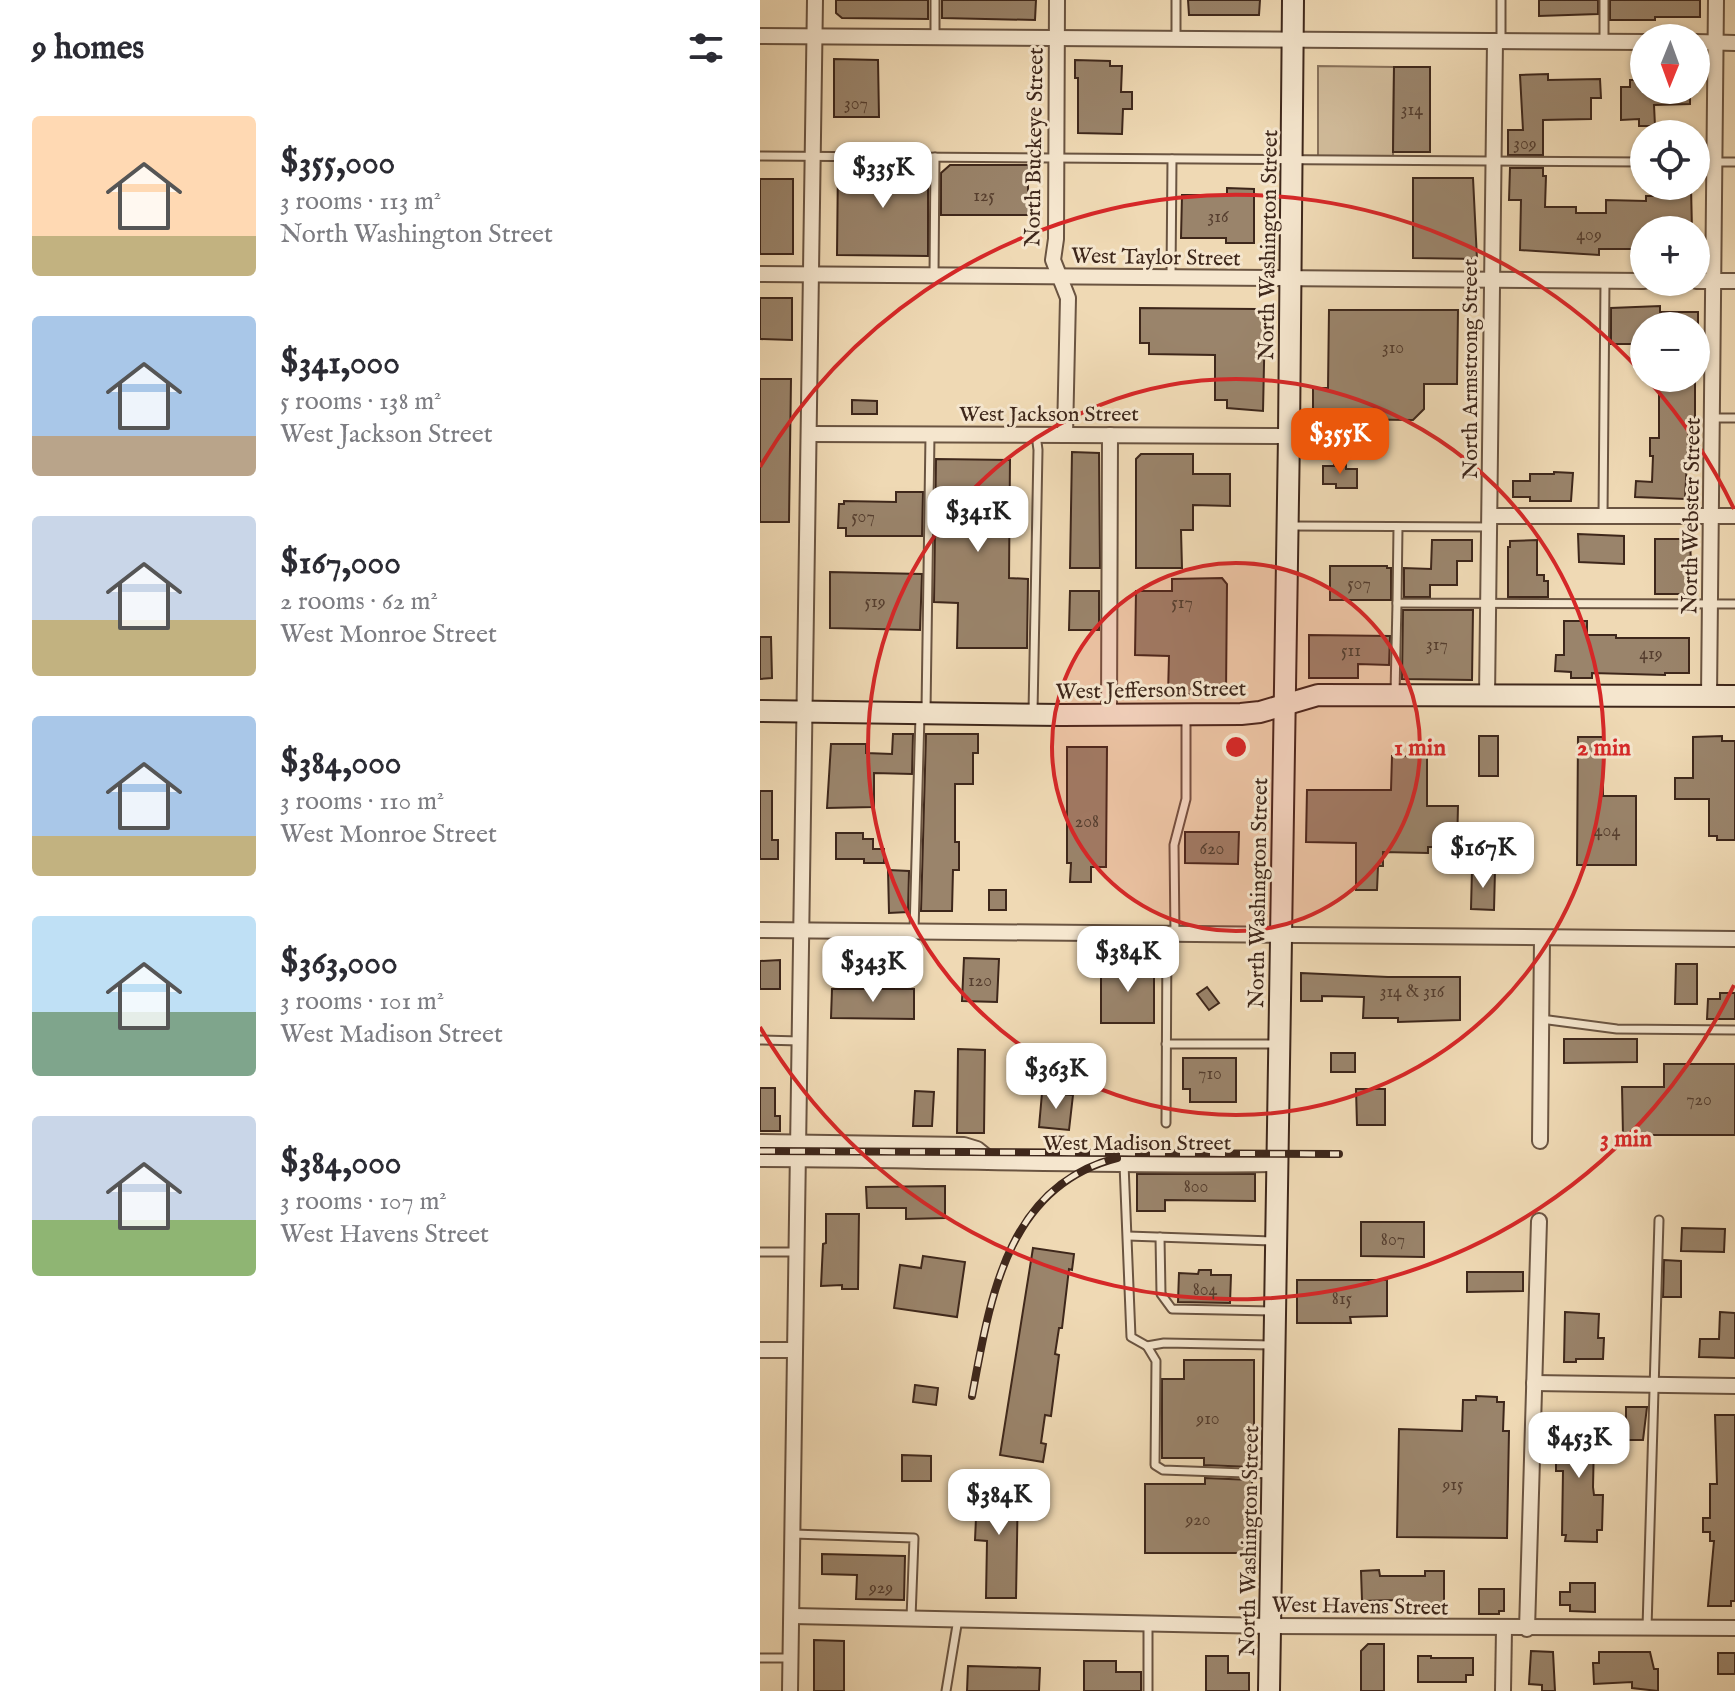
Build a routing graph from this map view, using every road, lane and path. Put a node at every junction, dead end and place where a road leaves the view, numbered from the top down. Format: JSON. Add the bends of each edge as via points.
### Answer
{"nodes":[{"id":1,"x":815,"y":0,"type":"edge"},
{"id":2,"x":935,"y":0,"type":"edge"},
{"id":3,"x":1057,"y":0,"type":"edge"},
{"id":4,"x":1176,"y":0,"type":"edge"},
{"id":5,"x":1293,"y":0,"type":"edge"},
{"id":6,"x":1501,"y":0,"type":"edge"},
{"id":7,"x":1604,"y":0,"type":"edge"},
{"id":8,"x":1716,"y":0,"type":"edge"},
{"id":9,"x":760,"y":36,"type":"edge"},
{"id":10,"x":814,"y":36,"type":"junction"},
{"id":11,"x":935,"y":37,"type":"junction"},
{"id":12,"x":1056,"y":38,"type":"junction"},
{"id":13,"x":1176,"y":39,"type":"junction"},
{"id":14,"x":1292,"y":40,"type":"junction"},
{"id":15,"x":1498,"y":41,"type":"junction"},
{"id":16,"x":1604,"y":42,"type":"junction"},
{"id":17,"x":1630,"y":42,"type":"edge"},
{"id":18,"x":1710,"y":43,"type":"edge"},
{"id":19,"x":1715,"y":43,"type":"junction"},
{"id":20,"x":1735,"y":43,"type":"edge"},
{"id":21,"x":760,"y":156,"type":"edge"},
{"id":22,"x":813,"y":156,"type":"junction"},
{"id":23,"x":935,"y":157,"type":"junction"},
{"id":24,"x":1056,"y":158,"type":"junction"},
{"id":25,"x":1172,"y":159,"type":"junction"},
{"id":26,"x":1292,"y":160,"type":"junction"},
{"id":27,"x":1492,"y":160,"type":"junction"},
{"id":28,"x":1630,"y":162,"type":"edge"},
{"id":29,"x":1735,"y":162,"type":"edge"},
{"id":30,"x":1710,"y":163,"type":"edge"},
{"id":31,"x":1715,"y":163,"type":"junction"},
{"id":32,"x":760,"y":274,"type":"edge"},
{"id":33,"x":812,"y":275,"type":"junction"},
{"id":34,"x":934,"y":275,"type":"junction"},
{"id":35,"x":1058,"y":277,"type":"junction"},
{"id":36,"x":1171,"y":278,"type":"junction"},
{"id":37,"x":1290,"y":279,"type":"junction"},
{"id":38,"x":1492,"y":280,"type":"junction"},
{"id":39,"x":1605,"y":281,"type":"junction"},
{"id":40,"x":1630,"y":281,"type":"edge"},
{"id":41,"x":1710,"y":281,"type":"edge"},
{"id":42,"x":1714,"y":281,"type":"junction"},
{"id":43,"x":1735,"y":281,"type":"edge"},
{"id":44,"x":1713,"y":418,"type":"junction"},
{"id":45,"x":1735,"y":418,"type":"edge"},
{"id":46,"x":810,"y":434,"type":"junction"},
{"id":47,"x":930,"y":434,"type":"junction"},
{"id":48,"x":1036,"y":434,"type":"junction"},
{"id":49,"x":1065,"y":435,"type":"junction"},
{"id":50,"x":1110,"y":435,"type":"junction"},
{"id":51,"x":1289,"y":436,"type":"junction"},
{"id":52,"x":1603,"y":516,"type":"junction"},
{"id":53,"x":1711,"y":516,"type":"junction"},
{"id":54,"x":1735,"y":516,"type":"edge"},
{"id":55,"x":1490,"y":521,"type":"junction"},
{"id":56,"x":1287,"y":526,"type":"junction"},
{"id":57,"x":1398,"y":527,"type":"junction"},
{"id":58,"x":1397,"y":603,"type":"junction"},
{"id":59,"x":1488,"y":603,"type":"junction"},
{"id":60,"x":1711,"y":604,"type":"junction"},
{"id":61,"x":1735,"y":604,"type":"edge"},
{"id":62,"x":1395,"y":696,"type":"junction"},
{"id":63,"x":1735,"y":696,"type":"edge"},
{"id":64,"x":1487,"y":697,"type":"junction"},
{"id":65,"x":1709,"y":697,"type":"junction"},
{"id":66,"x":1284,"y":703,"type":"junction"},
{"id":67,"x":760,"y":711,"type":"edge"},
{"id":68,"x":805,"y":711,"type":"junction"},
{"id":69,"x":923,"y":713,"type":"junction"},
{"id":70,"x":1033,"y":714,"type":"junction"},
{"id":71,"x":1109,"y":715,"type":"junction"},
{"id":72,"x":1186,"y":715,"type":"junction"},
{"id":73,"x":760,"y":930,"type":"edge"},
{"id":74,"x":802,"y":930,"type":"junction"},
{"id":75,"x":914,"y":931,"type":"junction"},
{"id":76,"x":1171,"y":935,"type":"junction"},
{"id":77,"x":1281,"y":935,"type":"junction"},
{"id":78,"x":1542,"y":938,"type":"junction"},
{"id":79,"x":1735,"y":939,"type":"edge"},
{"id":80,"x":1541,"y":1019,"type":"junction"},
{"id":81,"x":1735,"y":1030,"type":"edge"},
{"id":82,"x":760,"y":1040,"type":"edge"},
{"id":83,"x":800,"y":1041,"type":"junction"},
{"id":84,"x":1166,"y":1044,"type":"junction"},
{"id":85,"x":1279,"y":1044,"type":"junction"},
{"id":86,"x":1166,"y":1123,"type":"dead end"},
{"id":87,"x":1540,"y":1141,"type":"dead end"},
{"id":88,"x":760,"y":1142,"type":"edge"},
{"id":89,"x":799,"y":1143,"type":"junction"},
{"id":90,"x":760,"y":1159,"type":"edge"},
{"id":91,"x":799,"y":1159,"type":"junction"},
{"id":92,"x":993,"y":1162,"type":"junction"},
{"id":93,"x":1124,"y":1164,"type":"junction"},
{"id":94,"x":1277,"y":1164,"type":"junction"},
{"id":95,"x":1659,"y":1220,"type":"dead end"},
{"id":96,"x":1539,"y":1221,"type":"dead end"},
{"id":97,"x":1128,"y":1236,"type":"junction"},
{"id":98,"x":1160,"y":1237,"type":"junction"},
{"id":99,"x":1277,"y":1241,"type":"junction"},
{"id":100,"x":760,"y":1252,"type":"edge"},
{"id":101,"x":797,"y":1252,"type":"junction"},
{"id":102,"x":1275,"y":1311,"type":"junction"},
{"id":103,"x":1274,"y":1345,"type":"junction"},
{"id":104,"x":1147,"y":1346,"type":"junction"},
{"id":105,"x":760,"y":1350,"type":"edge"},
{"id":106,"x":795,"y":1350,"type":"junction"},
{"id":107,"x":1534,"y":1383,"type":"junction"},
{"id":108,"x":1654,"y":1385,"type":"junction"},
{"id":109,"x":1735,"y":1386,"type":"edge"},
{"id":110,"x":1274,"y":1474,"type":"junction"},
{"id":111,"x":793,"y":1534,"type":"junction"},
{"id":112,"x":793,"y":1616,"type":"junction"},
{"id":113,"x":911,"y":1618,"type":"junction"},
{"id":114,"x":958,"y":1619,"type":"junction"},
{"id":115,"x":1148,"y":1624,"type":"junction"},
{"id":116,"x":1270,"y":1626,"type":"junction"},
{"id":117,"x":1647,"y":1628,"type":"junction"},
{"id":118,"x":1735,"y":1628,"type":"edge"},
{"id":119,"x":1504,"y":1629,"type":"junction"},
{"id":120,"x":1527,"y":1629,"type":"junction"},
{"id":121,"x":760,"y":1658,"type":"edge"},
{"id":122,"x":791,"y":1658,"type":"junction"},
{"id":123,"x":790,"y":1691,"type":"edge"},
{"id":124,"x":946,"y":1691,"type":"edge"},
{"id":125,"x":1148,"y":1691,"type":"edge"},
{"id":126,"x":1269,"y":1691,"type":"edge"},
{"id":127,"x":1503,"y":1691,"type":"edge"}],
"edges":[{"from":1,"to":10,"type":"street"},
{"from":2,"to":11,"type":"lane"},
{"from":3,"to":12,"type":"street","name":"North Buckeye Street"},
{"from":4,"to":13,"type":"lane"},
{"from":5,"to":14,"type":"main road","name":"North Washington Street"},
{"from":6,"to":15,"type":"lane"},
{"from":7,"to":16,"type":"lane"},
{"from":8,"to":19,"type":"street","name":"North Webster Street"},
{"from":9,"to":10,"type":"street"},
{"from":10,"to":11,"type":"street"},
{"from":10,"to":22,"type":"street"},
{"from":11,"to":12,"type":"street"},
{"from":12,"to":13,"type":"street"},
{"from":12,"to":24,"type":"street","name":"North Buckeye Street"},
{"from":13,"to":14,"type":"street"},
{"from":14,"to":15,"type":"street"},
{"from":14,"to":26,"type":"main road","name":"North Washington Street"},
{"from":15,"to":16,"type":"street"},
{"from":15,"to":27,"type":"street","name":"North Armstrong Street"},
{"from":16,"to":17,"type":"street"},
{"from":18,"to":19,"type":"street"},
{"from":19,"to":20,"type":"street"},
{"from":19,"to":31,"type":"street","name":"North Webster Street"},
{"from":21,"to":22,"type":"lane"},
{"from":22,"to":23,"type":"lane"},
{"from":22,"to":33,"type":"street"},
{"from":23,"to":24,"type":"lane"},
{"from":23,"to":34,"type":"lane"},
{"from":24,"to":25,"type":"lane"},
{"from":24,"to":35,"type":"street","name":"North Buckeye Street","via":[[1053,260]]},
{"from":25,"to":26,"type":"lane"},
{"from":25,"to":36,"type":"lane"},
{"from":26,"to":27,"type":"lane"},
{"from":26,"to":37,"type":"main road","name":"North Washington Street"},
{"from":27,"to":28,"type":"lane"},
{"from":27,"to":38,"type":"street","name":"North Armstrong Street"},
{"from":29,"to":31,"type":"lane"},
{"from":30,"to":31,"type":"lane"},
{"from":31,"to":42,"type":"street","name":"North Webster Street"},
{"from":32,"to":33,"type":"street","name":"West Taylor Street"},
{"from":33,"to":34,"type":"street","name":"West Taylor Street"},
{"from":33,"to":46,"type":"street"},
{"from":34,"to":35,"type":"street","name":"West Taylor Street"},
{"from":35,"to":36,"type":"street","name":"West Taylor Street"},
{"from":35,"to":49,"type":"street","name":"North Buckeye Street","via":[[1068,298]]},
{"from":36,"to":37,"type":"street","name":"West Taylor Street"},
{"from":37,"to":38,"type":"street","name":"West Taylor Street"},
{"from":37,"to":51,"type":"main road","name":"North Washington Street"},
{"from":38,"to":39,"type":"street","name":"West Taylor Street"},
{"from":38,"to":55,"type":"street","name":"North Armstrong Street"},
{"from":39,"to":40,"type":"street","name":"West Taylor Street"},
{"from":39,"to":52,"type":"lane"},
{"from":41,"to":42,"type":"street"},
{"from":42,"to":43,"type":"street"},
{"from":42,"to":44,"type":"street","name":"North Webster Street"},
{"from":44,"to":45,"type":"lane"},
{"from":44,"to":53,"type":"street","name":"North Webster Street"},
{"from":46,"to":47,"type":"street","name":"West Jackson Street"},
{"from":46,"to":68,"type":"street"},
{"from":47,"to":48,"type":"street","name":"West Jackson Street"},
{"from":47,"to":69,"type":"lane"},
{"from":48,"to":49,"type":"street","name":"West Jackson Street"},
{"from":48,"to":70,"type":"lane"},
{"from":49,"to":50,"type":"street","name":"West Jackson Street"},
{"from":50,"to":51,"type":"street","name":"West Jackson Street"},
{"from":50,"to":71,"type":"street"},
{"from":51,"to":56,"type":"main road","name":"North Washington Street"},
{"from":52,"to":53,"type":"street"},
{"from":52,"to":55,"type":"street"},
{"from":53,"to":54,"type":"street"},
{"from":53,"to":60,"type":"street","name":"North Webster Street"},
{"from":55,"to":57,"type":"lane"},
{"from":55,"to":59,"type":"street","name":"North Armstrong Street"},
{"from":56,"to":57,"type":"lane"},
{"from":56,"to":66,"type":"main road","name":"North Washington Street"},
{"from":57,"to":58,"type":"lane"},
{"from":58,"to":59,"type":"lane"},
{"from":58,"to":62,"type":"lane"},
{"from":59,"to":60,"type":"lane"},
{"from":59,"to":64,"type":"street","name":"North Armstrong Street"},
{"from":60,"to":61,"type":"lane"},
{"from":60,"to":65,"type":"street","name":"North Webster Street"},
{"from":62,"to":64,"type":"main road","name":"West Jefferson Street"},
{"from":62,"to":66,"type":"main road","name":"West Jefferson Street","via":[[1318,695]]},
{"from":63,"to":65,"type":"main road","name":"West Jefferson Street"},
{"from":64,"to":65,"type":"main road","name":"West Jefferson Street"},
{"from":66,"to":72,"type":"main road","name":"West Jefferson Street","via":[[1250,713]]},
{"from":66,"to":77,"type":"main road","name":"North Washington Street"},
{"from":67,"to":68,"type":"main road","name":"West Jefferson Street"},
{"from":68,"to":69,"type":"main road","name":"West Jefferson Street"},
{"from":68,"to":74,"type":"street"},
{"from":69,"to":70,"type":"main road","name":"West Jefferson Street"},
{"from":69,"to":75,"type":"lane"},
{"from":70,"to":71,"type":"main road","name":"West Jefferson Street"},
{"from":71,"to":72,"type":"main road","name":"West Jefferson Street"},
{"from":72,"to":76,"type":"lane","via":[[1186,799],[1174,845]]},
{"from":73,"to":74,"type":"street"},
{"from":74,"to":75,"type":"street"},
{"from":74,"to":83,"type":"street"},
{"from":75,"to":76,"type":"street"},
{"from":76,"to":77,"type":"street"},
{"from":76,"to":84,"type":"lane"},
{"from":77,"to":78,"type":"street"},
{"from":77,"to":85,"type":"main road","name":"North Washington Street"},
{"from":78,"to":79,"type":"street"},
{"from":78,"to":80,"type":"street"},
{"from":80,"to":81,"type":"lane","via":[[1617,1029]]},
{"from":80,"to":87,"type":"street"},
{"from":82,"to":83,"type":"lane"},
{"from":83,"to":89,"type":"street"},
{"from":84,"to":85,"type":"lane"},
{"from":84,"to":86,"type":"lane"},
{"from":85,"to":94,"type":"main road","name":"North Washington Street"},
{"from":88,"to":89,"type":"street","name":"West Madison Street"},
{"from":89,"to":91,"type":"street"},
{"from":89,"to":92,"type":"street","name":"West Madison Street","via":[[964,1145]]},
{"from":90,"to":91,"type":"street","name":"West Madison Street"},
{"from":91,"to":92,"type":"street","name":"West Madison Street"},
{"from":91,"to":101,"type":"street"},
{"from":92,"to":93,"type":"street","name":"West Madison Street"},
{"from":93,"to":94,"type":"street","name":"West Madison Street"},
{"from":93,"to":97,"type":"lane"},
{"from":94,"to":99,"type":"main road","name":"North Washington Street"},
{"from":95,"to":108,"type":"lane"},
{"from":96,"to":107,"type":"street"},
{"from":97,"to":98,"type":"lane"},
{"from":97,"to":104,"type":"lane","via":[[1131,1337]]},
{"from":98,"to":99,"type":"lane"},
{"from":98,"to":102,"type":"lane","via":[[1161,1294],[1172,1309]]},
{"from":99,"to":102,"type":"main road","name":"North Washington Street"},
{"from":100,"to":101,"type":"lane"},
{"from":101,"to":106,"type":"street"},
{"from":102,"to":103,"type":"main road","name":"North Washington Street"},
{"from":103,"to":104,"type":"lane"},
{"from":103,"to":110,"type":"main road","name":"North Washington Street"},
{"from":104,"to":110,"type":"lane","via":[[1156,1361],[1155,1465],[1163,1470]]},
{"from":105,"to":106,"type":"street"},
{"from":106,"to":111,"type":"street"},
{"from":107,"to":108,"type":"street"},
{"from":107,"to":120,"type":"street"},
{"from":108,"to":109,"type":"street"},
{"from":108,"to":117,"type":"lane"},
{"from":110,"to":116,"type":"main road","name":"North Washington Street"},
{"from":111,"to":112,"type":"street"},
{"from":111,"to":113,"type":"lane","via":[[914,1538]]},
{"from":112,"to":113,"type":"street","name":"West Havens Street"},
{"from":112,"to":122,"type":"street"},
{"from":113,"to":114,"type":"street","name":"West Havens Street"},
{"from":114,"to":115,"type":"street","name":"West Havens Street"},
{"from":114,"to":124,"type":"lane"},
{"from":115,"to":116,"type":"street","name":"West Havens Street"},
{"from":115,"to":125,"type":"lane"},
{"from":116,"to":119,"type":"street","name":"West Havens Street"},
{"from":116,"to":126,"type":"main road","name":"North Washington Street"},
{"from":117,"to":118,"type":"street","name":"West Havens Street"},
{"from":117,"to":120,"type":"street","name":"West Havens Street"},
{"from":119,"to":120,"type":"street","name":"West Havens Street"},
{"from":119,"to":127,"type":"street"},
{"from":121,"to":122,"type":"lane"},
{"from":122,"to":123,"type":"street"}]}
